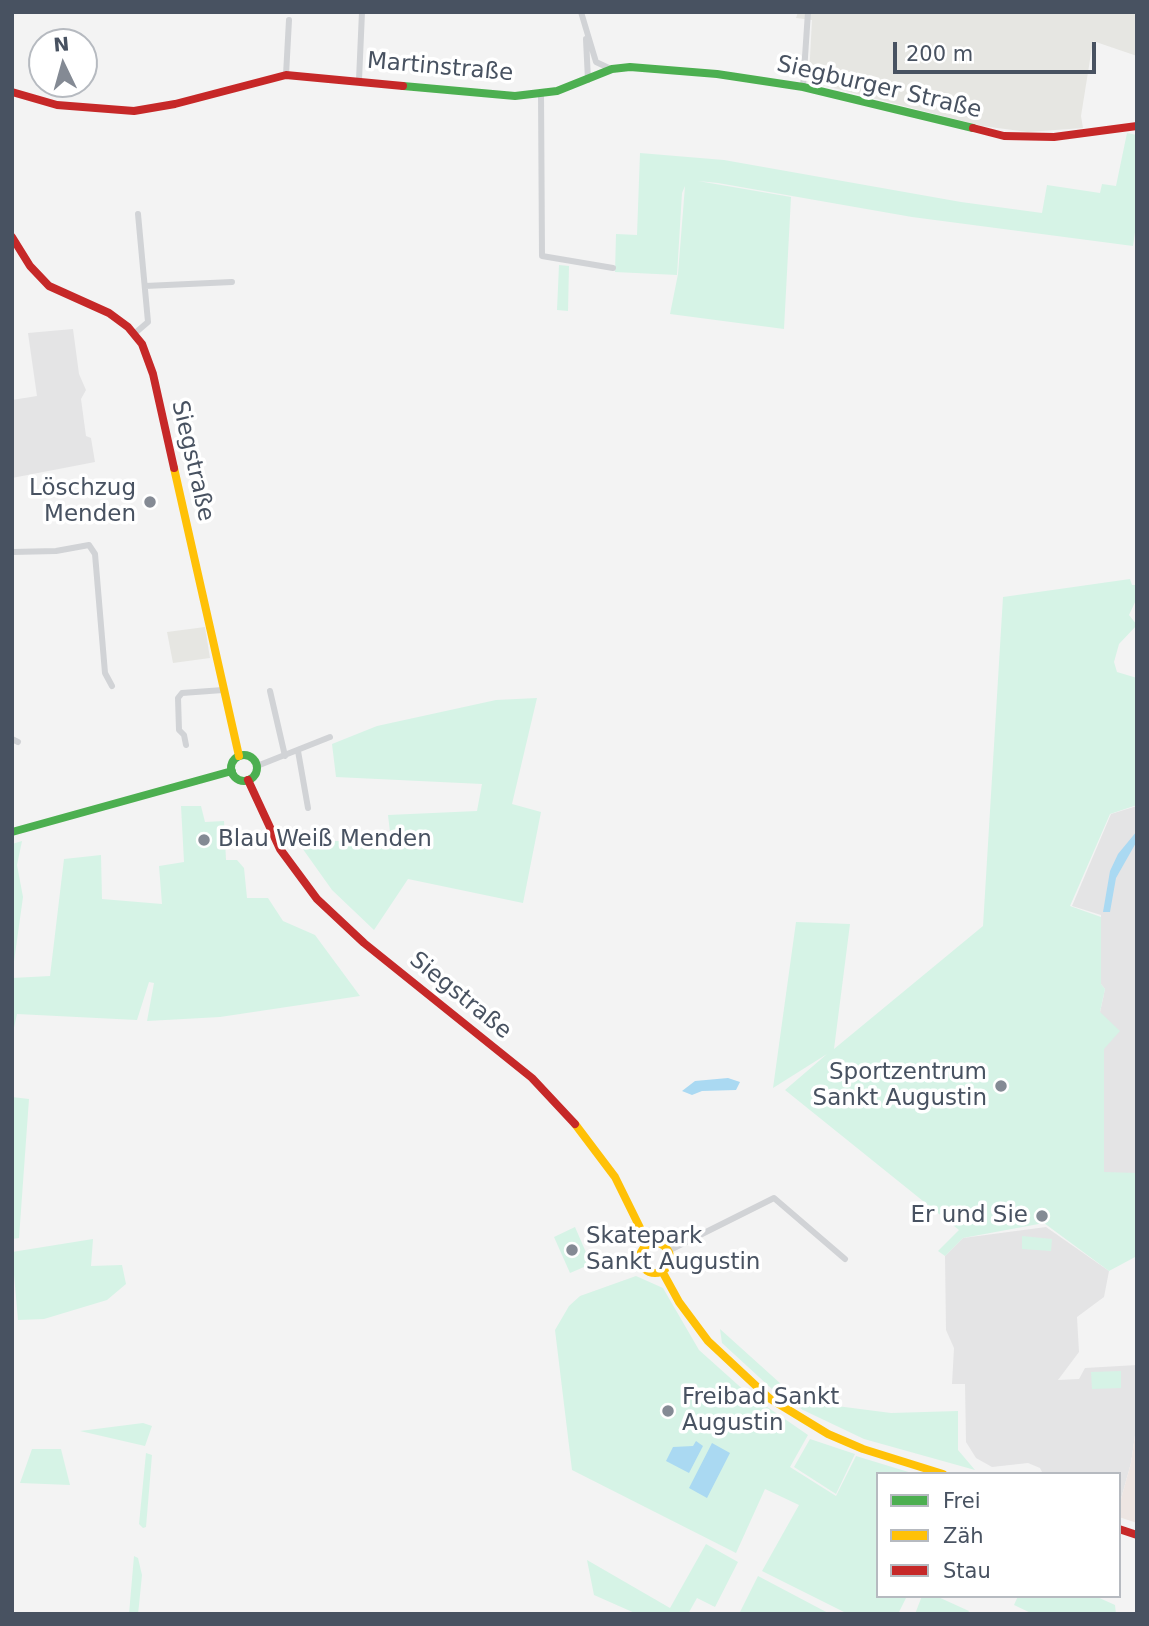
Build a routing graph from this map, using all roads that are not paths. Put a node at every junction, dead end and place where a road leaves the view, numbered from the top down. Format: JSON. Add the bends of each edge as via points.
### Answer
{"nodes":[{"id":1,"x":362,"y":12,"type":"edge"},
{"id":2,"x":580,"y":12,"type":"edge"},
{"id":3,"x":808,"y":12,"type":"edge"},
{"id":4,"x":289,"y":20,"type":"dead end"},
{"id":5,"x":586,"y":30,"type":"junction"},
{"id":6,"x":612,"y":69,"type":"junction"},
{"id":7,"x":286,"y":75,"type":"junction"},
{"id":8,"x":359,"y":80,"type":"junction"},
{"id":9,"x":588,"y":80,"type":"junction"},
{"id":10,"x":803,"y":87,"type":"junction"},
{"id":11,"x":12,"y":92,"type":"edge"},
{"id":12,"x":541,"y":94,"type":"junction"},
{"id":13,"x":1137,"y":126,"type":"edge"},
{"id":14,"x":138,"y":214,"type":"dead end"},
{"id":15,"x":12,"y":237,"type":"edge"},
{"id":16,"x":613,"y":268,"type":"dead end"},
{"id":17,"x":232,"y":282,"type":"dead end"},
{"id":18,"x":145,"y":286,"type":"junction"},
{"id":19,"x":134,"y":334,"type":"junction"},
{"id":20,"x":12,"y":552,"type":"edge"},
{"id":21,"x":112,"y":686,"type":"dead end"},
{"id":22,"x":223,"y":690,"type":"junction"},
{"id":23,"x":270,"y":691,"type":"dead end"},
{"id":24,"x":330,"y":737,"type":"dead end"},
{"id":25,"x":186,"y":745,"type":"dead end"},
{"id":26,"x":298,"y":751,"type":"junction"},
{"id":27,"x":240,"y":756,"type":"junction"},
{"id":28,"x":285,"y":756,"type":"junction"},
{"id":29,"x":257,"y":766,"type":"junction"},
{"id":30,"x":232,"y":771,"type":"junction"},
{"id":31,"x":248,"y":780,"type":"junction"},
{"id":32,"x":308,"y":808,"type":"dead end"},
{"id":33,"x":12,"y":832,"type":"edge"},
{"id":34,"x":648,"y":1244,"type":"junction"},
{"id":35,"x":668,"y":1251,"type":"junction"},
{"id":36,"x":845,"y":1259,"type":"dead end"},
{"id":37,"x":662,"y":1271,"type":"junction"},
{"id":38,"x":937,"y":1472,"type":"edge"}],
"edges":[{"from":1,"to":8,"type":"street"},
{"from":2,"to":5,"type":"street"},
{"from":3,"to":10,"type":"street"},
{"from":4,"to":7,"type":"street"},
{"from":5,"to":6,"type":"street","via":[[596,62]]},
{"from":5,"to":9,"type":"street"},
{"from":6,"to":9,"type":"main road","name":"Siegburger Straße"},
{"from":6,"to":10,"type":"main road","name":"Siegburger Straße","via":[[707,73]]},
{"from":7,"to":8,"type":"main road","name":"Martinstraße"},
{"from":7,"to":11,"type":"main road","name":"Martinstraße","via":[[134,111],[57,106]]},
{"from":8,"to":12,"type":"main road","name":"Martinstraße","via":[[515,96]]},
{"from":9,"to":12,"type":"main road","name":"Martinstraße"},
{"from":10,"to":13,"type":"main road","name":"Siegburger Straße","via":[[1004,136],[1054,138]]},
{"from":12,"to":16,"type":"street","via":[[542,256]]},
{"from":14,"to":18,"type":"street"},
{"from":15,"to":19,"type":"main road","name":"Siegstraße","via":[[49,286],[109,313]]},
{"from":17,"to":18,"type":"street"},
{"from":18,"to":19,"type":"street","via":[[148,322]]},
{"from":19,"to":22,"type":"main road","name":"Siegstraße","via":[[153,374]]},
{"from":20,"to":21,"type":"street","via":[[89,545],[95,554],[105,673]]},
{"from":22,"to":25,"type":"street","via":[[182,693],[178,698],[179,730]]},
{"from":22,"to":27,"type":"main road","name":"Siegstraße"},
{"from":23,"to":28,"type":"street"},
{"from":24,"to":26,"type":"street"},
{"from":26,"to":28,"type":"street"},
{"from":26,"to":32,"type":"street"},
{"from":27,"to":29,"type":"main road","via":[[250,757]]},
{"from":27,"to":30,"type":"main road","via":[[233,761]]},
{"from":28,"to":29,"type":"street"},
{"from":29,"to":31,"type":"main road"},
{"from":30,"to":31,"type":"main road","via":[[237,779]]},
{"from":30,"to":33,"type":"main road"},
{"from":31,"to":34,"type":"main road","name":"Siegstraße","via":[[280,849],[317,899],[565,1110],[614,1177]]},
{"from":34,"to":35,"type":"main road","via":[[657,1242]]},
{"from":34,"to":37,"type":"main road","name":"Siegstraße","via":[[640,1253],[641,1264],[652,1273]]},
{"from":35,"to":36,"type":"street","via":[[774,1198]]},
{"from":35,"to":37,"type":"main road","via":[[669,1265]]},
{"from":37,"to":38,"type":"main road","via":[[708,1341],[769,1398],[840,1439]]}]}
